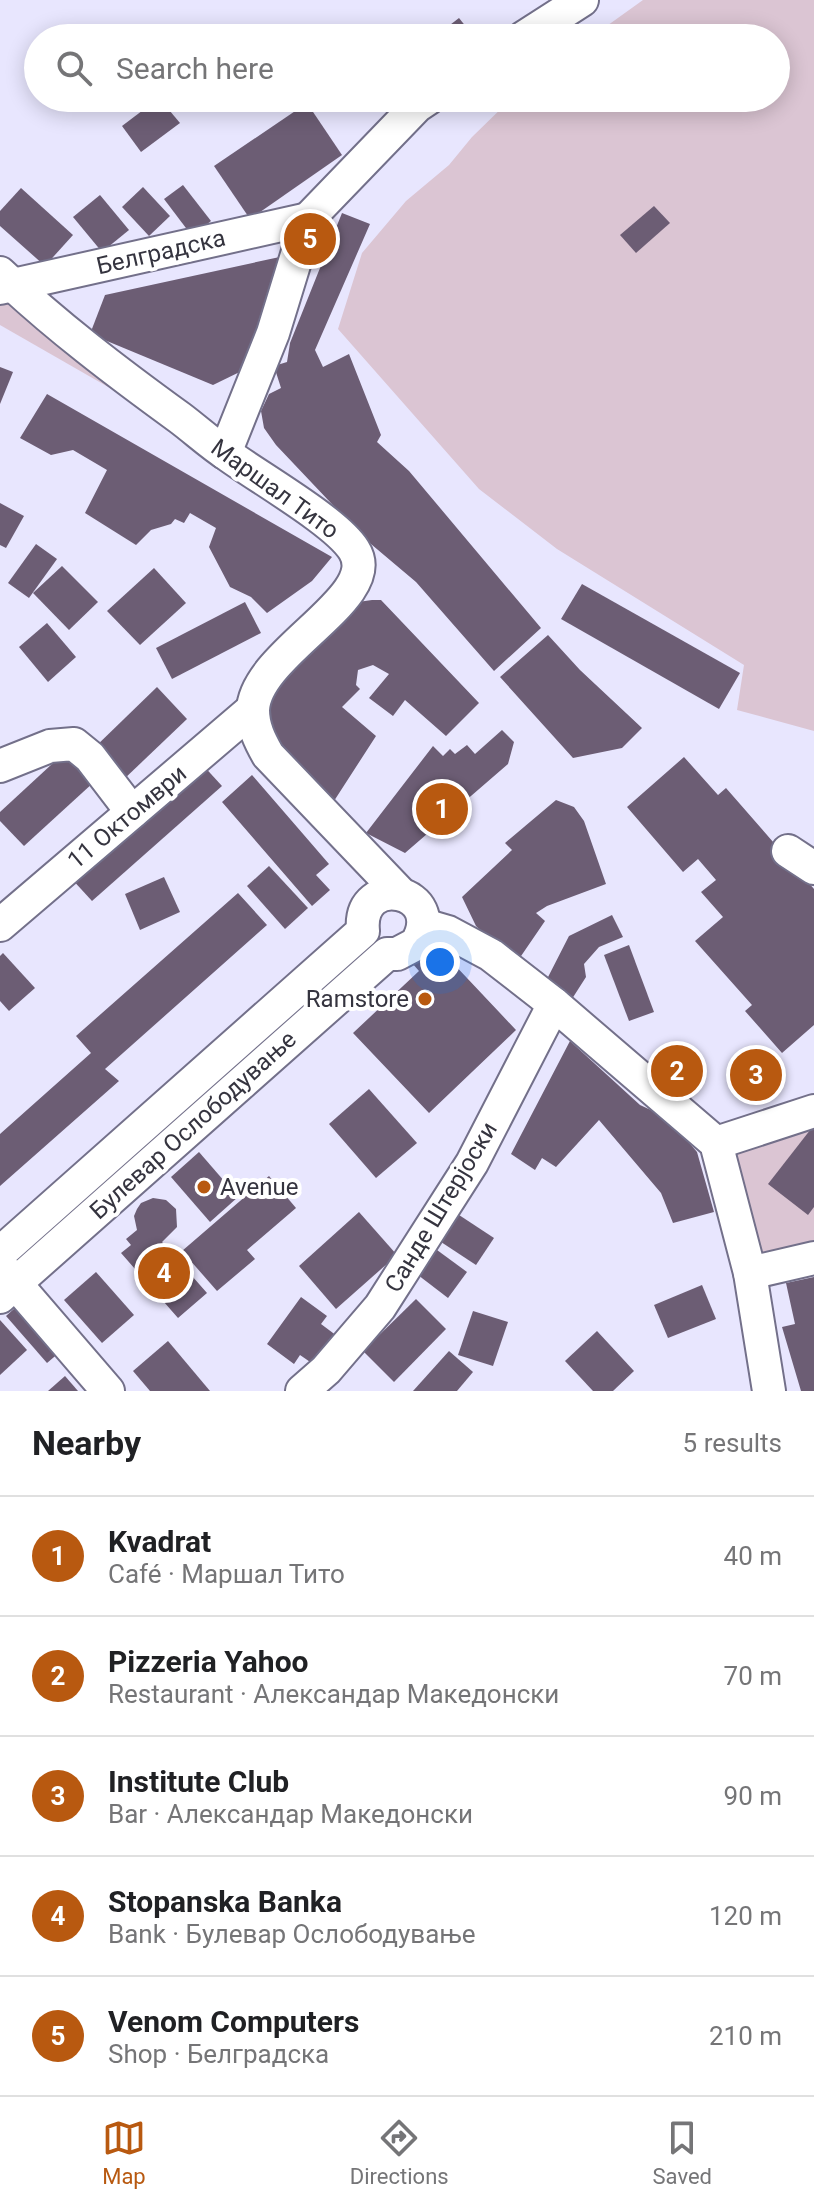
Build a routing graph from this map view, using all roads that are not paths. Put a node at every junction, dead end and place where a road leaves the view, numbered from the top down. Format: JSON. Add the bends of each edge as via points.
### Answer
{"nodes":[{"id":1,"x":582,"y":0,"type":"edge"},
{"id":2,"x":545,"y":24,"type":"edge"},
{"id":3,"x":411,"y":112,"type":"edge"},
{"id":4,"x":308,"y":219,"type":"junction"},
{"id":5,"x":4,"y":282,"type":"edge"},
{"id":6,"x":225,"y":453,"type":"junction"},
{"id":7,"x":253,"y":709,"type":"junction"},
{"id":8,"x":0,"y":766,"type":"edge"},
{"id":9,"x":132,"y":812,"type":"junction"},
{"id":10,"x":400,"y":893,"type":"junction"},
{"id":11,"x":0,"y":925,"type":"edge"},
{"id":12,"x":424,"y":925,"type":"junction"},
{"id":13,"x":554,"y":1004,"type":"junction"},
{"id":14,"x":814,"y":1111,"type":"edge"},
{"id":15,"x":716,"y":1143,"type":"junction"},
{"id":16,"x":0,"y":1253,"type":"edge"},
{"id":17,"x":814,"y":1258,"type":"edge"},
{"id":18,"x":750,"y":1273,"type":"junction"},
{"id":19,"x":5,"y":1282,"type":"edge"},
{"id":20,"x":108,"y":1391,"type":"edge"},
{"id":21,"x":302,"y":1391,"type":"edge"},
{"id":22,"x":769,"y":1391,"type":"edge"}],
"edges":[{"from":1,"to":2,"type":"street"},
{"from":3,"to":4,"type":"street"},
{"from":4,"to":5,"type":"street","name":"Белградска"},
{"from":4,"to":6,"type":"street","via":[[273,333]]},
{"from":5,"to":6,"type":"street","name":"Маршал Тито"},
{"from":6,"to":7,"type":"street","name":"Маршал Тито","via":[[331,527],[356,552],[360,569],[342,601],[269,670]]},
{"from":7,"to":9,"type":"street","name":"11 Октомври"},
{"from":7,"to":10,"type":"street","via":[[257,735],[268,755]]},
{"from":8,"to":9,"type":"street","via":[[50,746],[74,744]]},
{"from":9,"to":11,"type":"street","name":"11 Октомври"},
{"from":10,"to":12,"type":"street","via":[[418,905]]},
{"from":10,"to":16,"type":"street","name":"Булевар Ослободување","via":[[371,901],[363,931]]},
{"from":12,"to":13,"type":"street","via":[[491,955]]},
{"from":12,"to":19,"type":"street","name":"Булевар Ослободување","via":[[416,944],[387,954]]},
{"from":13,"to":15,"type":"street"},
{"from":13,"to":21,"type":"street","name":"Санде Штерјоски","via":[[472,1163],[380,1307]]},
{"from":14,"to":15,"type":"street"},
{"from":15,"to":18,"type":"street"},
{"from":17,"to":18,"type":"street"},
{"from":18,"to":22,"type":"street"},
{"from":19,"to":20,"type":"street"}]}
